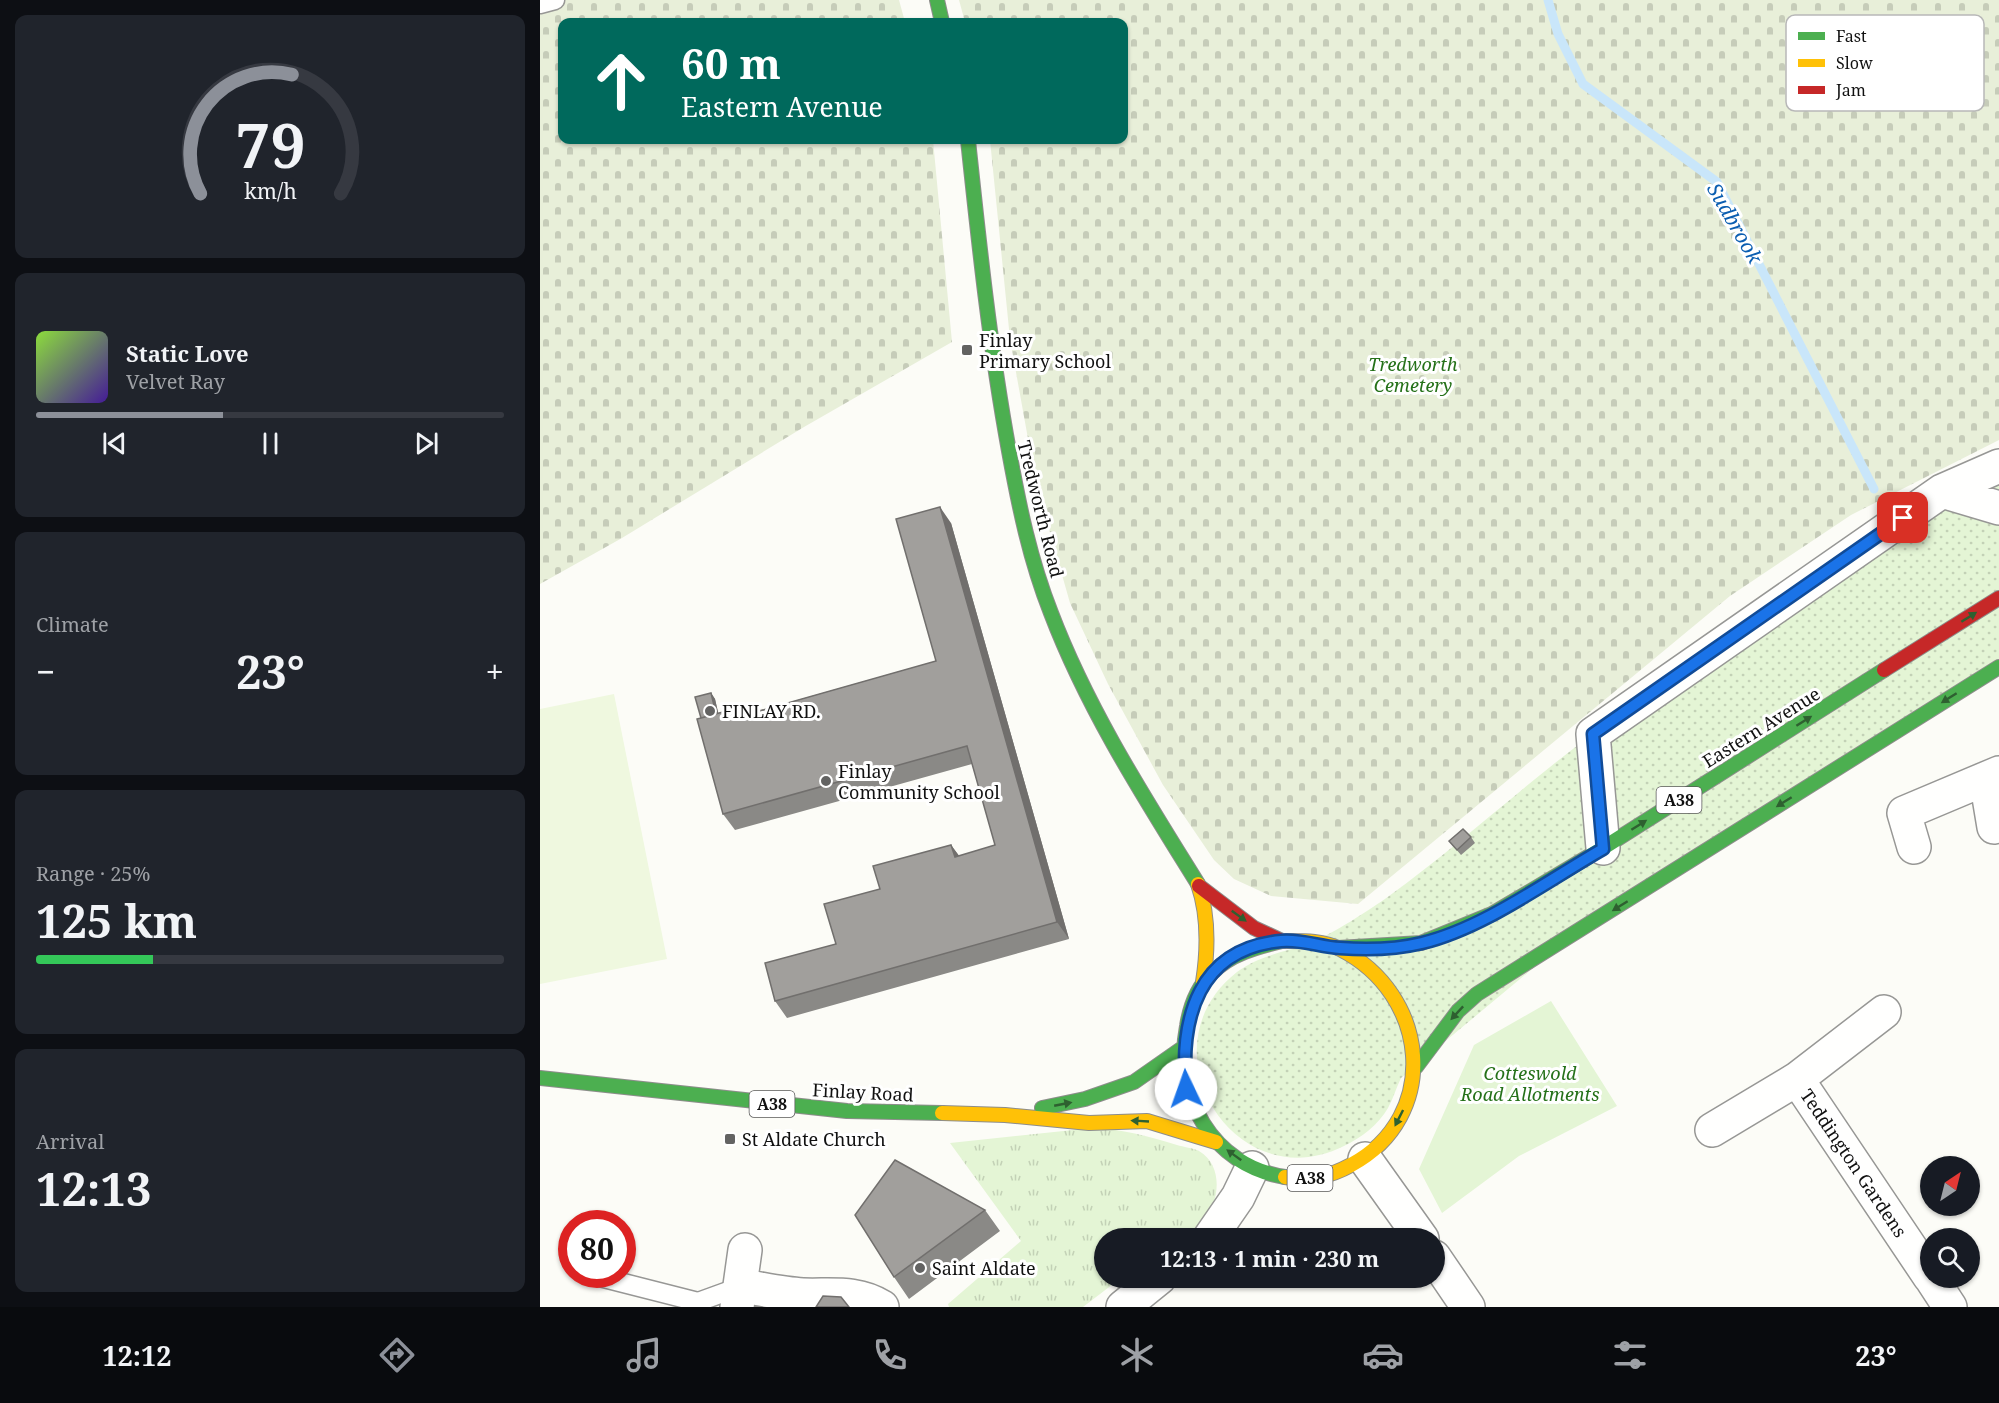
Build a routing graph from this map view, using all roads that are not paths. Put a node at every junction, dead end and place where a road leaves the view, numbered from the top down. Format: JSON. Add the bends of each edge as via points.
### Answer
{"nodes":[{"id":1,"x":555,"y":0,"type":"edge"},
{"id":2,"x":937,"y":0,"type":"edge"},
{"id":3,"x":540,"y":4,"type":"edge"},
{"id":4,"x":941,"y":18,"type":"edge"},
{"id":5,"x":968,"y":144,"type":"edge"},
{"id":6,"x":1999,"y":466,"type":"edge"},
{"id":7,"x":1942,"y":491,"type":"junction"},
{"id":8,"x":1999,"y":508,"type":"edge"},
{"id":9,"x":1999,"y":598,"type":"edge"},
{"id":10,"x":1999,"y":667,"type":"edge"},
{"id":11,"x":1993,"y":776,"type":"edge"},
{"id":12,"x":1994,"y":827,"type":"dead end"},
{"id":13,"x":1914,"y":847,"type":"dead end"},
{"id":14,"x":1603,"y":849,"type":"junction"},
{"id":15,"x":1199,"y":886,"type":"junction"},
{"id":16,"x":1282,"y":941,"type":"junction"},
{"id":17,"x":1338,"y":948,"type":"junction"},
{"id":18,"x":1203,"y":982,"type":"junction"},
{"id":19,"x":1884,"y":1012,"type":"dead end"},
{"id":20,"x":1184,"y":1047,"type":"junction"},
{"id":21,"x":1416,"y":1067,"type":"junction"},
{"id":22,"x":540,"y":1078,"type":"edge"},
{"id":23,"x":1797,"y":1079,"type":"junction"},
{"id":24,"x":1005,"y":1115,"type":"junction"},
{"id":25,"x":1712,"y":1130,"type":"dead end"},
{"id":26,"x":1216,"y":1142,"type":"junction"},
{"id":27,"x":1365,"y":1159,"type":"junction"},
{"id":28,"x":1252,"y":1168,"type":"junction"},
{"id":29,"x":1217,"y":1228,"type":"edge"},
{"id":30,"x":1414,"y":1228,"type":"edge"},
{"id":31,"x":745,"y":1250,"type":"dead end"},
{"id":32,"x":1920,"y":1262,"type":"edge"},
{"id":33,"x":1445,"y":1273,"type":"edge"},
{"id":34,"x":636,"y":1286,"type":"edge"},
{"id":35,"x":1146,"y":1288,"type":"edge"},
{"id":36,"x":1938,"y":1288,"type":"edge"},
{"id":37,"x":739,"y":1297,"type":"edge"},
{"id":38,"x":882,"y":1307,"type":"edge"},
{"id":39,"x":1122,"y":1307,"type":"edge"},
{"id":40,"x":1468,"y":1307,"type":"edge"},
{"id":41,"x":1950,"y":1307,"type":"edge"}],
"edges":[{"from":1,"to":3,"type":"lane"},
{"from":2,"to":4,"type":"main road"},
{"from":5,"to":15,"type":"main road","name":"Tredworth Road","via":[[994,370],[1025,536],[1037,575],[1076,674],[1113,746]]},
{"from":6,"to":7,"type":"street"},
{"from":7,"to":8,"type":"street"},
{"from":7,"to":14,"type":"street","via":[[1593,734]]},
{"from":14,"to":9,"type":"main road","name":"Eastern Avenue","number":"A38","one_way":true},
{"from":10,"to":21,"type":"main road","number":"A38","one_way":true,"via":[[1477,994],[1458,1011]]},
{"from":11,"to":12,"type":"street"},
{"from":11,"to":13,"type":"street","via":[[1904,813]]},
{"from":14,"to":17,"type":"main road","name":"Eastern Avenue","number":"A38","via":[[1492,914],[1447,934],[1421,943]]},
{"from":15,"to":16,"type":"main road","name":"Tredworth Road","one_way":true,"via":[[1254,928]]},
{"from":15,"to":18,"type":"main road","name":"Tredworth Road","via":[[1208,956]]},
{"from":16,"to":17,"type":"main road","number":"A38"},
{"from":16,"to":18,"type":"main road","number":"A38","via":[[1234,956]]},
{"from":17,"to":21,"type":"main road","number":"A38","via":[[1380,975],[1396,995],[1413,1034]]},
{"from":18,"to":20,"type":"main road","number":"A38"},
{"from":19,"to":23,"type":"street","name":"Teddington Gardens"},
{"from":24,"to":20,"type":"main road","name":"Finlay Road","number":"A38","one_way":true,"via":[[1085,1099],[1134,1082]]},
{"from":20,"to":26,"type":"main road","number":"A38","via":[[1186,1089],[1200,1122]]},
{"from":21,"to":27,"type":"main road","number":"A38","one_way":true,"via":[[1410,1097],[1393,1131]]},
{"from":22,"to":24,"type":"main road","name":"Finlay Road","number":"A38","via":[[847,1112]]},
{"from":23,"to":25,"type":"street","name":"Teddington Gardens"},
{"from":23,"to":32,"type":"street","name":"Teddington Gardens"},
{"from":26,"to":24,"type":"main road","name":"Finlay Road","number":"A38","one_way":true,"via":[[1147,1121],[1089,1123]]},
{"from":28,"to":26,"type":"main road","number":"A38","one_way":true},
{"from":27,"to":28,"type":"main road","number":"A38","via":[[1334,1175],[1300,1179]]},
{"from":27,"to":30,"type":"street"},
{"from":28,"to":29,"type":"street"},
{"from":31,"to":37,"type":"street"},
{"from":33,"to":40,"type":"street"},
{"from":34,"to":37,"type":"lane","via":[[698,1302]]},
{"from":35,"to":39,"type":"street"},
{"from":36,"to":41,"type":"street","name":"Teddington Gardens"},
{"from":37,"to":38,"type":"street","via":[[842,1293]]}]}
